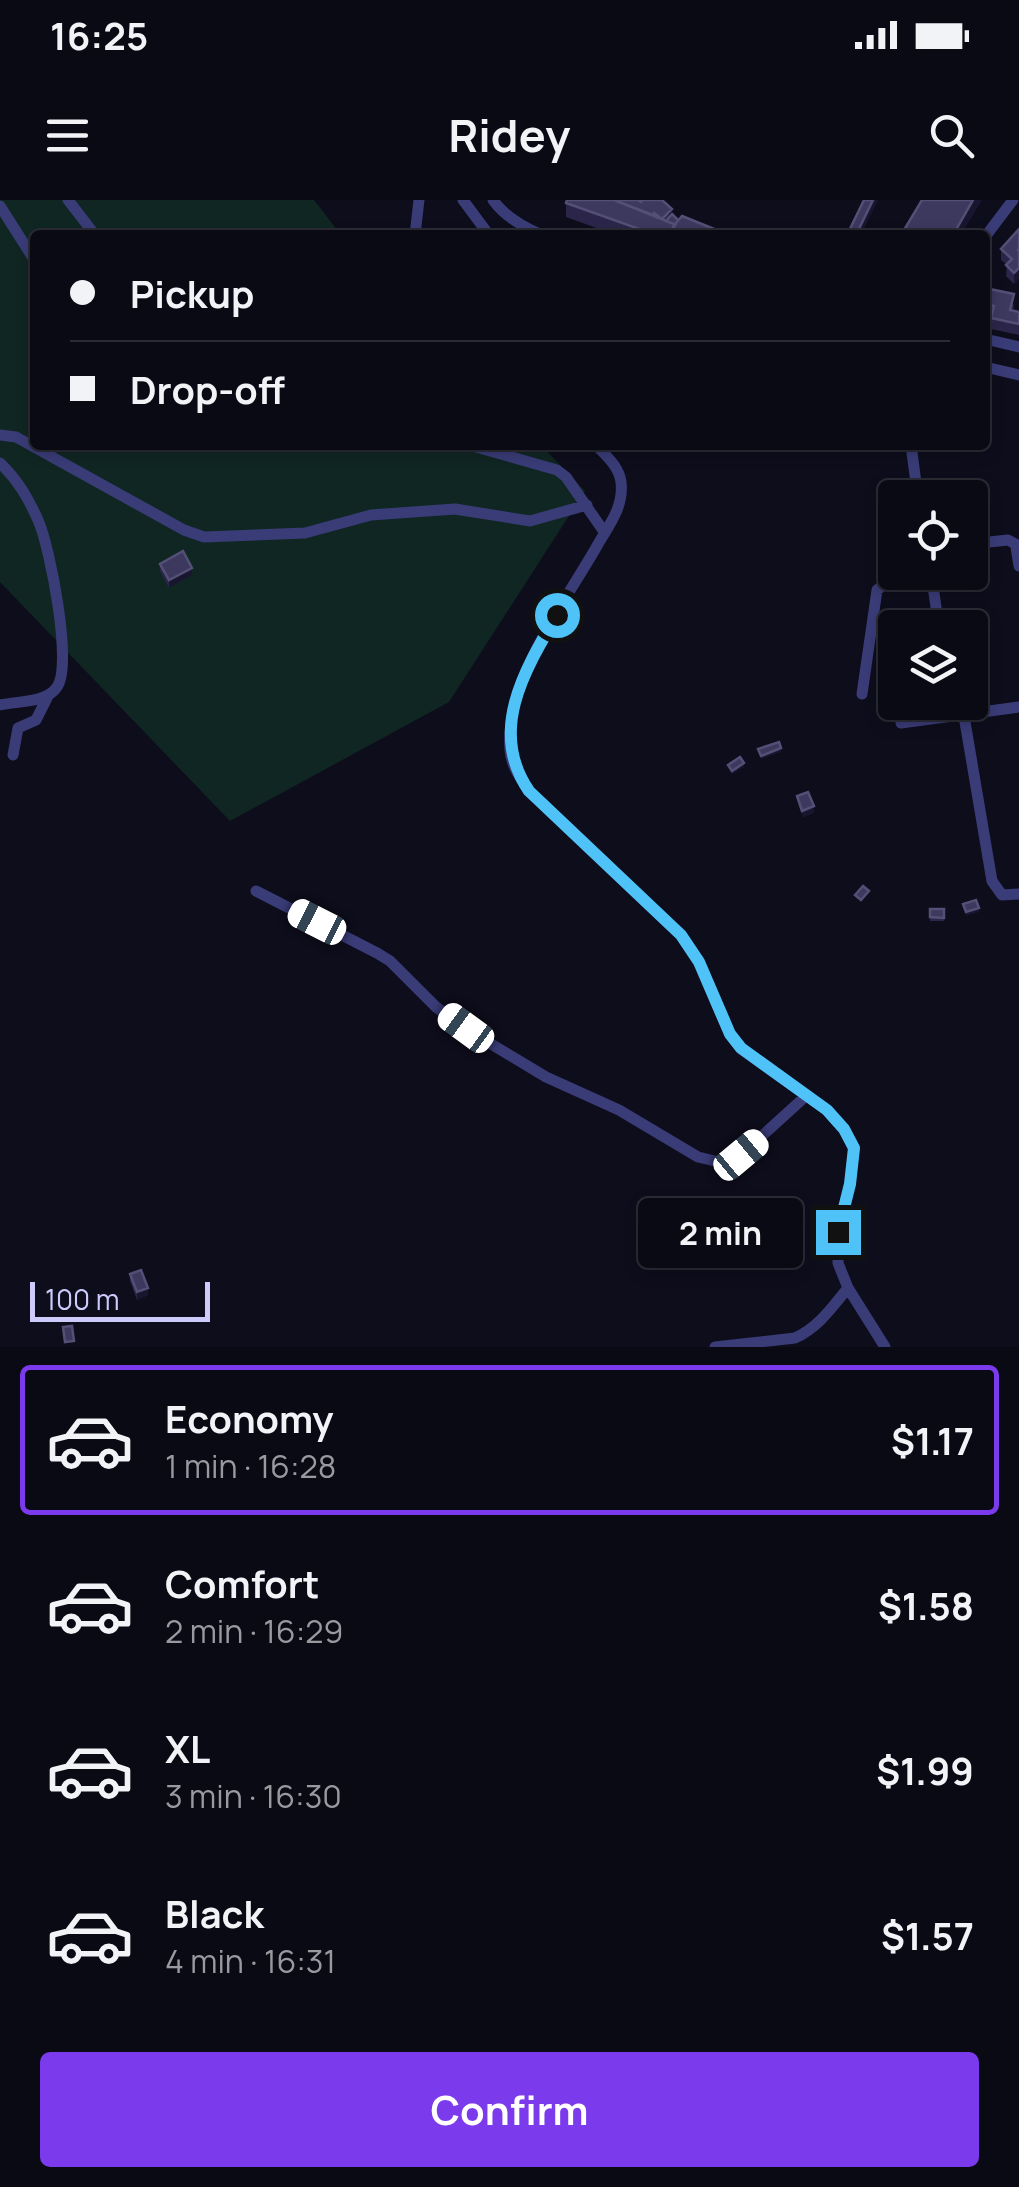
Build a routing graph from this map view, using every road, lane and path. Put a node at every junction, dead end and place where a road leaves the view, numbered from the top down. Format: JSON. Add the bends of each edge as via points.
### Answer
{"nodes":[{"id":1,"x":68,"y":200,"type":"edge"},
{"id":2,"x":419,"y":200,"type":"edge"},
{"id":3,"x":463,"y":200,"type":"edge"},
{"id":4,"x":494,"y":200,"type":"edge"},
{"id":5,"x":1013,"y":200,"type":"edge"},
{"id":6,"x":0,"y":206,"type":"edge"},
{"id":7,"x":90,"y":230,"type":"edge"},
{"id":8,"x":416,"y":230,"type":"edge"},
{"id":9,"x":485,"y":230,"type":"edge"},
{"id":10,"x":531,"y":230,"type":"edge"},
{"id":11,"x":990,"y":230,"type":"edge"},
{"id":12,"x":30,"y":253,"type":"edge"},
{"id":13,"x":990,"y":340,"type":"edge"},
{"id":14,"x":1019,"y":347,"type":"edge"},
{"id":15,"x":990,"y":368,"type":"edge"},
{"id":16,"x":1019,"y":375,"type":"edge"},
{"id":17,"x":0,"y":435,"type":"edge"},
{"id":18,"x":30,"y":444,"type":"edge"},
{"id":19,"x":41,"y":450,"type":"edge"},
{"id":20,"x":487,"y":450,"type":"edge"},
{"id":21,"x":601,"y":450,"type":"edge"},
{"id":22,"x":911,"y":450,"type":"edge"},
{"id":23,"x":0,"y":463,"type":"edge"},
{"id":24,"x":915,"y":480,"type":"edge"},
{"id":25,"x":587,"y":505,"type":"junction"},
{"id":26,"x":604,"y":533,"type":"junction"},
{"id":27,"x":988,"y":542,"type":"edge"},
{"id":28,"x":1017,"y":546,"type":"edge"},
{"id":29,"x":1019,"y":566,"type":"edge"},
{"id":30,"x":878,"y":589,"type":"edge"},
{"id":31,"x":862,"y":694,"type":"dead end"},
{"id":32,"x":48,"y":696,"type":"junction"},
{"id":33,"x":0,"y":706,"type":"edge"},
{"id":34,"x":1019,"y":707,"type":"edge"},
{"id":35,"x":988,"y":709,"type":"edge"},
{"id":36,"x":915,"y":720,"type":"edge"},
{"id":37,"x":958,"y":720,"type":"edge"},
{"id":38,"x":901,"y":723,"type":"dead end"},
{"id":39,"x":12,"y":755,"type":"dead end"},
{"id":40,"x":256,"y":892,"type":"dead end"},
{"id":41,"x":1019,"y":894,"type":"edge"},
{"id":42,"x":808,"y":1095,"type":"junction"},
{"id":43,"x":848,"y":1288,"type":"junction"},
{"id":44,"x":714,"y":1347,"type":"edge"},
{"id":45,"x":885,"y":1347,"type":"edge"}],
"edges":[{"from":1,"to":7,"type":"street"},
{"from":2,"to":8,"type":"street"},
{"from":3,"to":9,"type":"street"},
{"from":4,"to":10,"type":"street"},
{"from":5,"to":11,"type":"street"},
{"from":6,"to":12,"type":"street"},
{"from":13,"to":14,"type":"street"},
{"from":15,"to":16,"type":"street"},
{"from":17,"to":18,"type":"street"},
{"from":19,"to":25,"type":"street","via":[[204,537],[305,533],[370,516],[456,509],[530,521]]},
{"from":20,"to":25,"type":"street","via":[[557,470]]},
{"from":21,"to":26,"type":"street","via":[[621,477],[619,508]]},
{"from":22,"to":24,"type":"street"},
{"from":23,"to":32,"type":"street","via":[[19,481],[40,524],[56,588],[62,678]]},
{"from":25,"to":26,"type":"street"},
{"from":26,"to":42,"type":"street","via":[[518,692],[510,723],[516,773],[681,935],[741,1048]]},
{"from":27,"to":28,"type":"street"},
{"from":28,"to":29,"type":"street"},
{"from":30,"to":31,"type":"street"},
{"from":32,"to":33,"type":"street"},
{"from":32,"to":39,"type":"street","via":[[36,720],[18,728]]},
{"from":34,"to":35,"type":"street"},
{"from":36,"to":38,"type":"street"},
{"from":37,"to":41,"type":"street","via":[[992,881],[1002,895]]},
{"from":40,"to":42,"type":"street","via":[[378,953],[466,1028],[698,1157],[719,1162],[741,1155]]},
{"from":42,"to":43,"type":"street","via":[[836,1119],[854,1148],[837,1246]]},
{"from":43,"to":44,"type":"street","via":[[807,1333]]},
{"from":43,"to":45,"type":"street"}]}
